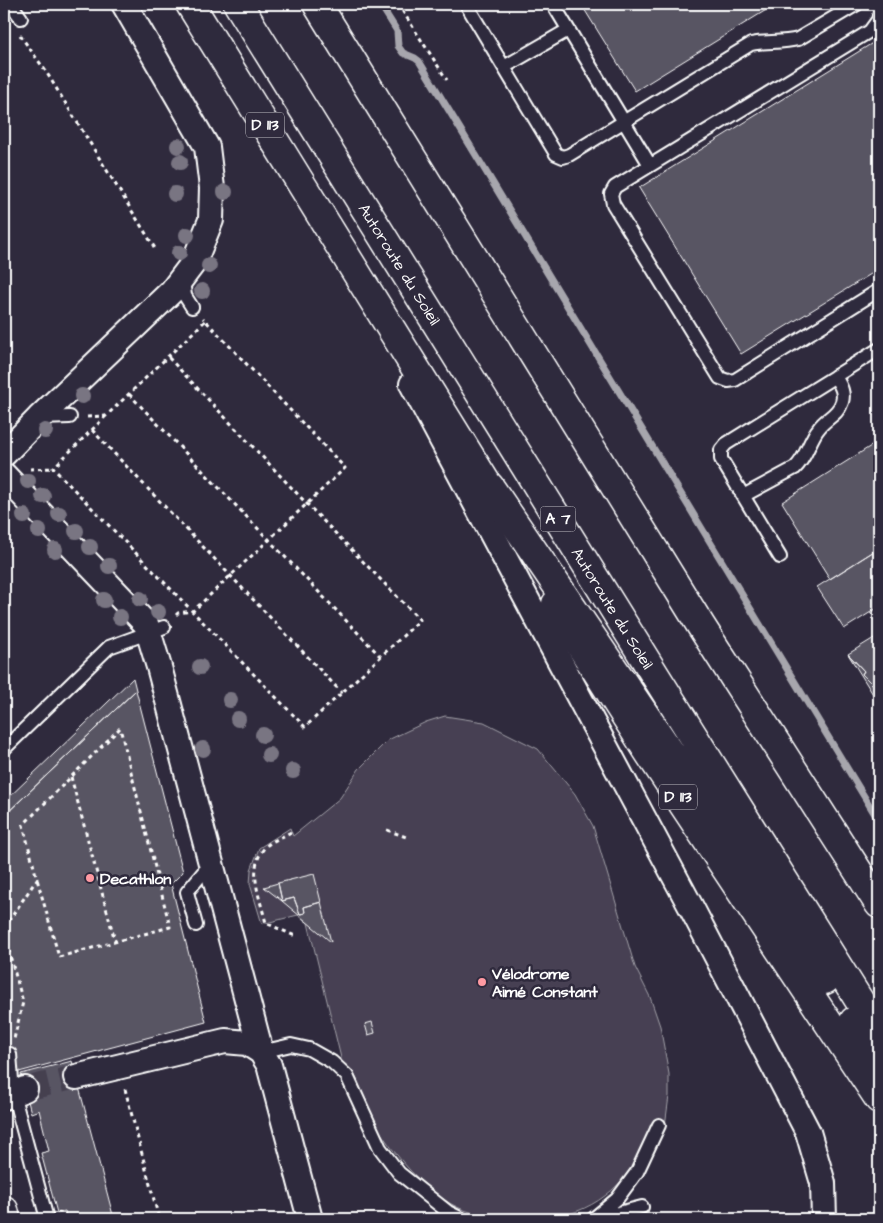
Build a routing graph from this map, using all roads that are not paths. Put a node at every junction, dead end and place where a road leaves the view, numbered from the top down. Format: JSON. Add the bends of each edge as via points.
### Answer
{"nodes":[{"id":1,"x":11,"y":4,"type":"edge"},
{"id":2,"x":124,"y":4,"type":"edge"},
{"id":3,"x":190,"y":4,"type":"edge"},
{"id":4,"x":238,"y":4,"type":"edge"},
{"id":5,"x":317,"y":4,"type":"edge"},
{"id":6,"x":466,"y":4,"type":"edge"},
{"id":7,"x":553,"y":4,"type":"edge"},
{"id":8,"x":857,"y":4,"type":"edge"},
{"id":9,"x":879,"y":16,"type":"edge"},
{"id":10,"x":21,"y":18,"type":"dead end"},
{"id":11,"x":568,"y":30,"type":"junction"},
{"id":12,"x":504,"y":67,"type":"junction"},
{"id":13,"x":624,"y":122,"type":"junction"},
{"id":14,"x":650,"y":165,"type":"junction"},
{"id":15,"x":340,"y":247,"type":"junction"},
{"id":16,"x":183,"y":276,"type":"junction"},
{"id":17,"x":879,"y":290,"type":"edge"},
{"id":18,"x":192,"y":307,"type":"road end"},
{"id":19,"x":879,"y":349,"type":"edge"},
{"id":20,"x":835,"y":376,"type":"junction"},
{"id":21,"x":70,"y":417,"type":"road end"},
{"id":22,"x":38,"y":418,"type":"junction"},
{"id":23,"x":4,"y":454,"type":"edge"},
{"id":24,"x":4,"y":475,"type":"edge"},
{"id":25,"x":490,"y":486,"type":"junction"},
{"id":26,"x":743,"y":496,"type":"junction"},
{"id":27,"x":780,"y":557,"type":"dead end"},
{"id":28,"x":157,"y":630,"type":"junction"},
{"id":29,"x":4,"y":749,"type":"edge"},
{"id":30,"x":211,"y":863,"type":"junction"},
{"id":31,"x":879,"y":904,"type":"edge"},
{"id":32,"x":196,"y":925,"type":"dead end"},
{"id":33,"x":879,"y":1032,"type":"edge"},
{"id":34,"x":261,"y":1052,"type":"junction"},
{"id":35,"x":10,"y":1054,"type":"road end"},
{"id":36,"x":879,"y":1057,"type":"edge"},
{"id":37,"x":76,"y":1077,"type":"tunnel mouth"},
{"id":38,"x":11,"y":1092,"type":"edge"},
{"id":39,"x":879,"y":1099,"type":"edge"},
{"id":40,"x":659,"y":1124,"type":"dead end"},
{"id":41,"x":642,"y":1207,"type":"dead end"},
{"id":42,"x":4,"y":1210,"type":"edge"},
{"id":43,"x":6,"y":1219,"type":"edge"},
{"id":44,"x":47,"y":1219,"type":"edge"},
{"id":45,"x":310,"y":1219,"type":"edge"},
{"id":46,"x":462,"y":1219,"type":"edge"},
{"id":47,"x":594,"y":1219,"type":"edge"},
{"id":48,"x":824,"y":1219,"type":"edge"}],
"edges":[{"from":1,"to":10,"type":"lane"},
{"from":2,"to":16,"type":"street","via":[[208,147],[211,220],[194,262]]},
{"from":3,"to":15,"type":"main road","number":"D 113"},
{"from":4,"to":33,"type":"main road","name":"Autoroute du Soleil","number":"A 7"},
{"from":5,"to":31,"type":"main road","via":[[701,626]]},
{"from":6,"to":12,"type":"lane"},
{"from":7,"to":11,"type":"lane"},
{"from":8,"to":13,"type":"lane","via":[[798,39],[751,44]]},
{"from":9,"to":14,"type":"lane","via":[[870,30]]},
{"from":11,"to":12,"type":"lane"},
{"from":11,"to":13,"type":"lane"},
{"from":12,"to":13,"type":"lane","via":[[556,154],[570,155]]},
{"from":13,"to":14,"type":"lane"},
{"from":14,"to":17,"type":"lane","via":[[615,187],[611,194],[613,204],[720,378],[735,380]]},
{"from":15,"to":25,"type":"main road","number":"D 113"},
{"from":15,"to":48,"type":"street","via":[[808,1132],[822,1184]]},
{"from":16,"to":18,"type":"lane","via":[[185,296]]},
{"from":16,"to":22,"type":"street","via":[[172,291]]},
{"from":19,"to":20,"type":"lane"},
{"from":20,"to":26,"type":"lane","via":[[843,392],[842,402],[837,412],[817,429],[802,462]]},
{"from":20,"to":26,"type":"lane","via":[[721,450],[721,459]]},
{"from":21,"to":22,"type":"lane"},
{"from":22,"to":23,"type":"street"},
{"from":24,"to":28,"type":"street","via":[[146,624]]},
{"from":25,"to":36,"type":"main road"},
{"from":25,"to":39,"type":"main road","number":"D 113","via":[[573,634],[638,737]]},
{"from":26,"to":27,"type":"lane"},
{"from":28,"to":29,"type":"lane","via":[[109,647]]},
{"from":28,"to":30,"type":"street"},
{"from":30,"to":32,"type":"lane","via":[[187,892]]},
{"from":30,"to":34,"type":"street"},
{"from":34,"to":37,"type":"street","via":[[246,1043],[225,1041]]},
{"from":34,"to":45,"type":"street","via":[[269,1065]]},
{"from":34,"to":46,"type":"lane","via":[[291,1045],[309,1049],[332,1062],[346,1076],[380,1148],[399,1173],[448,1212]]},
{"from":35,"to":38,"type":"lane"},
{"from":38,"to":44,"type":"lane"},
{"from":40,"to":47,"type":"lane","via":[[637,1172],[617,1199]]},
{"from":41,"to":47,"type":"lane"},
{"from":42,"to":43,"type":"main road"}]}
